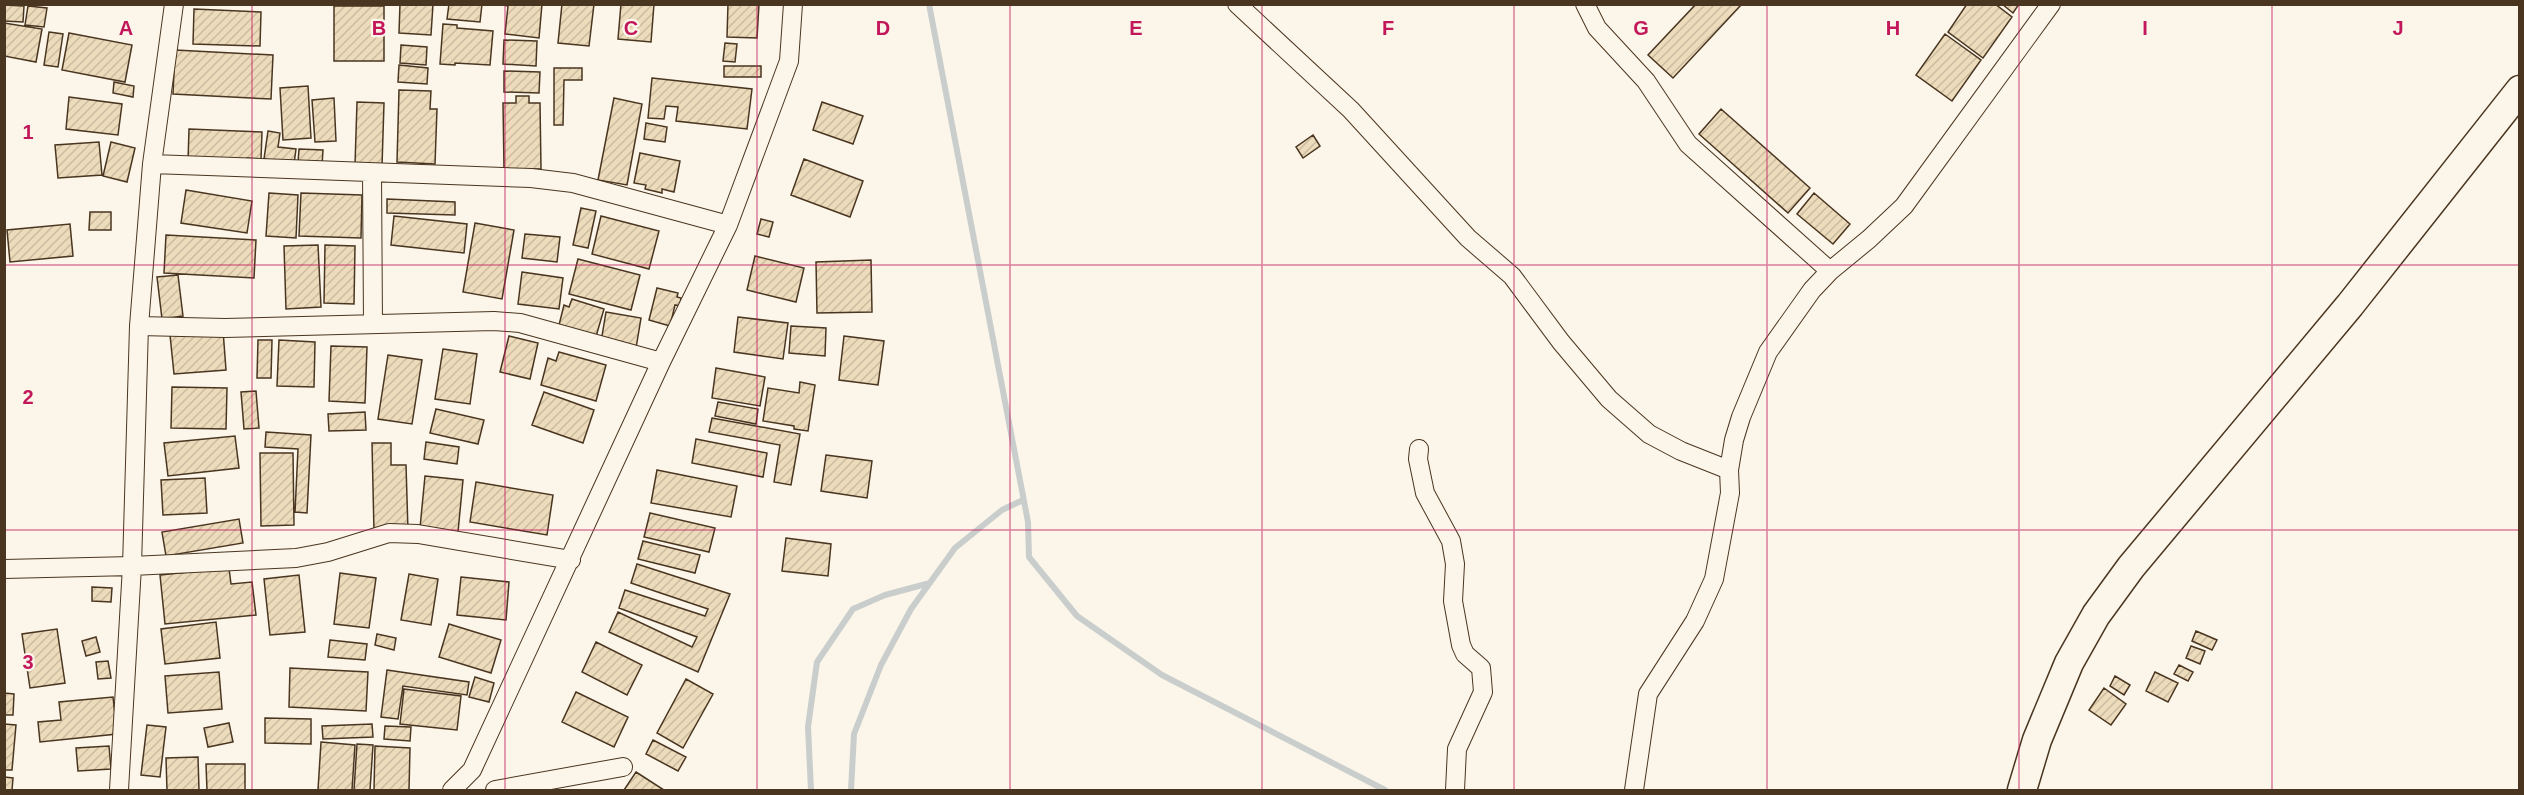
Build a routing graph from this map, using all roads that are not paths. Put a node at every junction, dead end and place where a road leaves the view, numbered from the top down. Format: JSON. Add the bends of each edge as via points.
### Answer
{"nodes":[{"id":1,"x":163,"y":4,"type":"edge"},
{"id":2,"x":793,"y":4,"type":"edge"},
{"id":3,"x":1237,"y":4,"type":"edge"},
{"id":4,"x":1585,"y":4,"type":"edge"},
{"id":5,"x":2051,"y":4,"type":"edge"},
{"id":6,"x":174,"y":5,"type":"edge"},
{"id":7,"x":2520,"y":90,"type":"edge"},
{"id":8,"x":152,"y":164,"type":"junction"},
{"id":9,"x":372,"y":173,"type":"junction"},
{"id":10,"x":728,"y":225,"type":"junction"},
{"id":11,"x":1830,"y":271,"type":"junction"},
{"id":12,"x":373,"y":324,"type":"junction"},
{"id":13,"x":139,"y":326,"type":"junction"},
{"id":14,"x":661,"y":362,"type":"junction"},
{"id":15,"x":1419,"y":450,"type":"dead end"},
{"id":16,"x":1729,"y":470,"type":"junction"},
{"id":17,"x":571,"y":560,"type":"junction"},
{"id":18,"x":132,"y":566,"type":"junction"},
{"id":19,"x":4,"y":569,"type":"edge"},
{"id":20,"x":622,"y":767,"type":"dead end"},
{"id":21,"x":119,"y":790,"type":"edge"},
{"id":22,"x":452,"y":790,"type":"edge"},
{"id":23,"x":495,"y":790,"type":"edge"},
{"id":24,"x":1455,"y":790,"type":"edge"},
{"id":25,"x":1634,"y":790,"type":"edge"},
{"id":26,"x":2022,"y":790,"type":"edge"}],
"edges":[{"from":1,"to":6,"type":"street"},
{"from":2,"to":10,"type":"street","via":[[789,61]]},
{"from":3,"to":16,"type":"street","via":[[1351,110],[1468,238],[1512,276],[1609,399],[1649,434]]},
{"from":4,"to":11,"type":"street","via":[[1598,28],[1646,81],[1688,144]]},
{"from":5,"to":11,"type":"street","via":[[1904,206]]},
{"from":6,"to":8,"type":"street"},
{"from":7,"to":26,"type":"main road","via":[[2096,615],[2068,663]]},
{"from":8,"to":9,"type":"street"},
{"from":8,"to":13,"type":"street"},
{"from":9,"to":10,"type":"street","via":[[573,183]]},
{"from":9,"to":12,"type":"street"},
{"from":10,"to":14,"type":"street"},
{"from":11,"to":16,"type":"street","via":[[1792,315],[1768,352],[1741,417]]},
{"from":12,"to":13,"type":"street"},
{"from":12,"to":14,"type":"street","via":[[520,323]]},
{"from":13,"to":18,"type":"street"},
{"from":14,"to":17,"type":"street"},
{"from":15,"to":24,"type":"street","via":[[1425,493],[1451,541],[1455,564],[1453,602],[1461,645],[1481,668],[1483,692],[1457,749]]},
{"from":16,"to":25,"type":"street","via":[[1730,493],[1714,579],[1695,621],[1648,694]]},
{"from":17,"to":18,"type":"street","via":[[418,534],[389,533],[297,558]]},
{"from":17,"to":22,"type":"street","via":[[472,770]]},
{"from":18,"to":19,"type":"street"},
{"from":18,"to":21,"type":"street"},
{"from":20,"to":23,"type":"street"}]}
